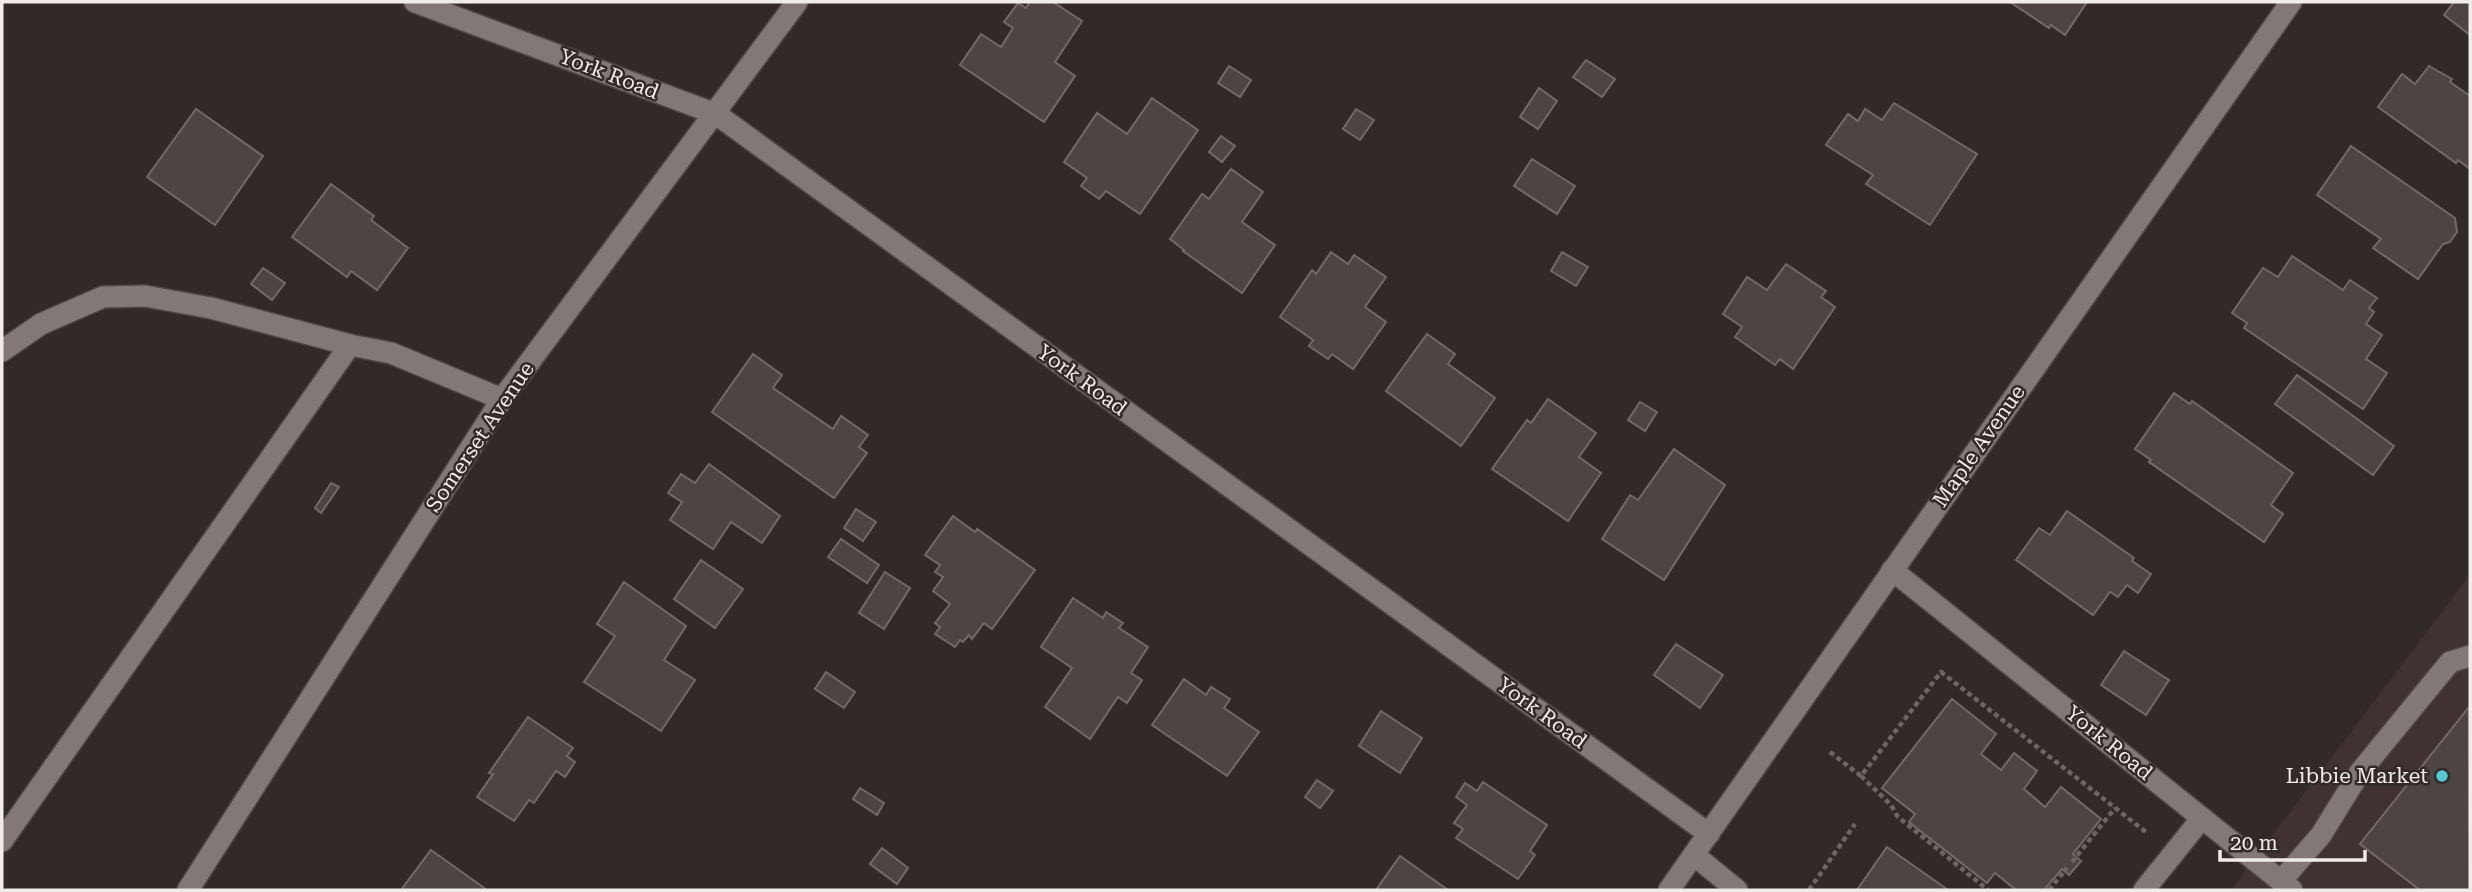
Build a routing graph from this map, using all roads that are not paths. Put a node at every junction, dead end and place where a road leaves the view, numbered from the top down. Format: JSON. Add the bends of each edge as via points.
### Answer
{"nodes":[{"id":1,"x":415,"y":2,"type":"edge"},
{"id":2,"x":797,"y":2,"type":"edge"},
{"id":3,"x":2291,"y":2,"type":"edge"},
{"id":4,"x":716,"y":114,"type":"junction"},
{"id":5,"x":350,"y":345,"type":"junction"},
{"id":6,"x":2,"y":351,"type":"edge"},
{"id":7,"x":502,"y":399,"type":"junction"},
{"id":8,"x":1892,"y":570,"type":"junction"},
{"id":9,"x":2470,"y":656,"type":"edge"},
{"id":10,"x":2202,"y":818,"type":"junction"},
{"id":11,"x":1709,"y":834,"type":"junction"},
{"id":12,"x":2,"y":841,"type":"edge"},
{"id":13,"x":1694,"y":855,"type":"junction"},
{"id":14,"x":2287,"y":886,"type":"edge"},
{"id":15,"x":188,"y":890,"type":"edge"},
{"id":16,"x":1669,"y":890,"type":"edge"},
{"id":17,"x":1737,"y":890,"type":"edge"},
{"id":18,"x":2144,"y":890,"type":"edge"}],
"edges":[{"from":1,"to":4,"type":"street","name":"York Road"},
{"from":2,"to":4,"type":"street","name":"Somerset Avenue"},
{"from":3,"to":8,"type":"street","name":"Maple Avenue"},
{"from":4,"to":7,"type":"street","name":"Somerset Avenue"},
{"from":4,"to":11,"type":"street","name":"York Road"},
{"from":5,"to":6,"type":"street","via":[[211,308],[145,296],[103,297],[41,324]]},
{"from":5,"to":7,"type":"street","via":[[391,353]]},
{"from":5,"to":12,"type":"street"},
{"from":7,"to":15,"type":"street","name":"Somerset Avenue"},
{"from":8,"to":10,"type":"street","name":"York Road"},
{"from":8,"to":11,"type":"street","name":"Maple Avenue"},
{"from":9,"to":14,"type":"street","via":[[2450,662],[2360,772]]},
{"from":10,"to":14,"type":"street","name":"York Road"},
{"from":10,"to":18,"type":"street"},
{"from":11,"to":13,"type":"street","name":"Maple Avenue"},
{"from":13,"to":16,"type":"street","name":"Maple Avenue"},
{"from":13,"to":17,"type":"street"}]}
